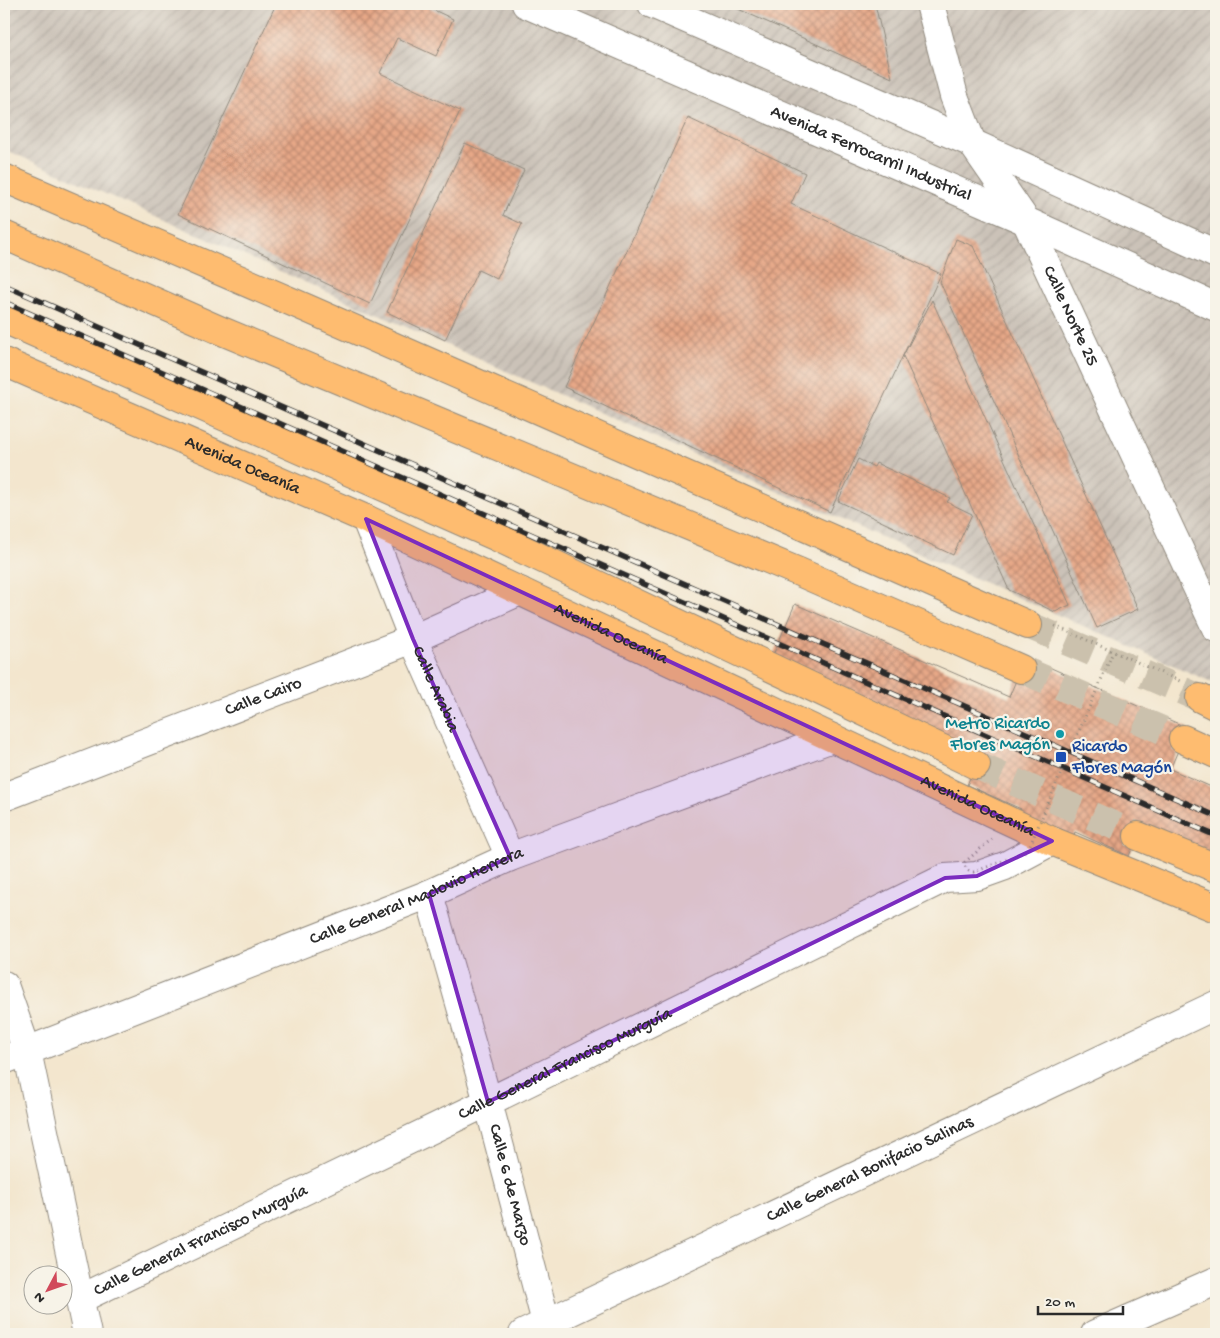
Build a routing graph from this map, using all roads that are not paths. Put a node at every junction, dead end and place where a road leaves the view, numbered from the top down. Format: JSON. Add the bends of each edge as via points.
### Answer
{"nodes":[{"id":1,"x":526,"y":4,"type":"edge"},
{"id":2,"x":652,"y":4,"type":"edge"},
{"id":3,"x":930,"y":4,"type":"edge"},
{"id":4,"x":972,"y":143,"type":"junction"},
{"id":5,"x":4,"y":178,"type":"edge"},
{"id":6,"x":1026,"y":221,"type":"junction"},
{"id":7,"x":4,"y":235,"type":"edge"},
{"id":8,"x":1216,"y":254,"type":"edge"},
{"id":9,"x":1216,"y":306,"type":"edge"},
{"id":10,"x":4,"y":319,"type":"edge"},
{"id":11,"x":4,"y":362,"type":"edge"},
{"id":12,"x":366,"y":518,"type":"junction"},
{"id":13,"x":520,"y":590,"type":"junction"},
{"id":14,"x":1038,"y":624,"type":"tunnel mouth"},
{"id":15,"x":1216,"y":628,"type":"edge"},
{"id":16,"x":413,"y":639,"type":"junction"},
{"id":17,"x":1021,"y":669,"type":"tunnel mouth"},
{"id":18,"x":832,"y":738,"type":"junction"},
{"id":19,"x":1183,"y":739,"type":"tunnel mouth"},
{"id":20,"x":1216,"y":754,"type":"edge"},
{"id":21,"x":976,"y":765,"type":"tunnel mouth"},
{"id":22,"x":4,"y":797,"type":"edge"},
{"id":23,"x":1138,"y":836,"type":"tunnel mouth"},
{"id":24,"x":1052,"y":841,"type":"junction"},
{"id":25,"x":510,"y":857,"type":"junction"},
{"id":26,"x":1216,"y":868,"type":"edge"},
{"id":27,"x":430,"y":894,"type":"junction"},
{"id":28,"x":1216,"y":908,"type":"edge"},
{"id":29,"x":4,"y":985,"type":"edge"},
{"id":30,"x":1216,"y":1005,"type":"edge"},
{"id":31,"x":16,"y":1055,"type":"edge"},
{"id":32,"x":488,"y":1102,"type":"junction"},
{"id":33,"x":1216,"y":1281,"type":"edge"},
{"id":34,"x":80,"y":1299,"type":"junction"},
{"id":35,"x":539,"y":1331,"type":"edge"},
{"id":36,"x":87,"y":1334,"type":"edge"},
{"id":37,"x":1095,"y":1334,"type":"edge"}],
"edges":[{"from":1,"to":6,"type":"street","name":"Avenida Ferrocarril Industrial"},
{"from":2,"to":4,"type":"street"},
{"from":3,"to":4,"type":"street","name":"Calle Norte 25","via":[[954,96]]},
{"from":4,"to":6,"type":"street","name":"Calle Norte 25"},
{"from":4,"to":8,"type":"street"},
{"from":5,"to":14,"type":"main road"},
{"from":6,"to":9,"type":"street","name":"Avenida Ferrocarril Industrial"},
{"from":6,"to":15,"type":"street","name":"Calle Norte 25"},
{"from":7,"to":17,"type":"main road"},
{"from":10,"to":21,"type":"main road","name":"Avenida Oceanía","via":[[497,537]]},
{"from":11,"to":12,"type":"main road","name":"Avenida Oceanía"},
{"from":12,"to":13,"type":"main road","name":"Avenida Oceanía"},
{"from":12,"to":16,"type":"street","name":"Calle Arabia"},
{"from":13,"to":16,"type":"street","name":"Calle Cairo"},
{"from":13,"to":18,"type":"main road","name":"Avenida Oceanía"},
{"from":16,"to":22,"type":"street","name":"Calle Cairo"},
{"from":16,"to":25,"type":"street","name":"Calle Arabia"},
{"from":18,"to":24,"type":"main road","name":"Avenida Oceanía"},
{"from":18,"to":25,"type":"street","name":"Calle General Maclovio Herrera"},
{"from":19,"to":20,"type":"main road"},
{"from":23,"to":26,"type":"main road"},
{"from":24,"to":28,"type":"main road","name":"Avenida Oceanía"},
{"from":24,"to":32,"type":"street","name":"Calle General Francisco Murguía","via":[[1005,866],[977,876],[945,878]]},
{"from":25,"to":27,"type":"street","name":"Calle General Maclovio Herrera"},
{"from":27,"to":31,"type":"street","name":"Calle General Maclovio Herrera"},
{"from":27,"to":32,"type":"street","name":"Calle 6 de Marzo"},
{"from":29,"to":31,"type":"street"},
{"from":30,"to":35,"type":"street","name":"Calle General Bonifacio Salinas"},
{"from":31,"to":34,"type":"street"},
{"from":32,"to":34,"type":"street","name":"Calle General Francisco Murguía"},
{"from":32,"to":35,"type":"street","name":"Calle 6 de Marzo"},
{"from":33,"to":37,"type":"street"},
{"from":34,"to":36,"type":"street"}]}
